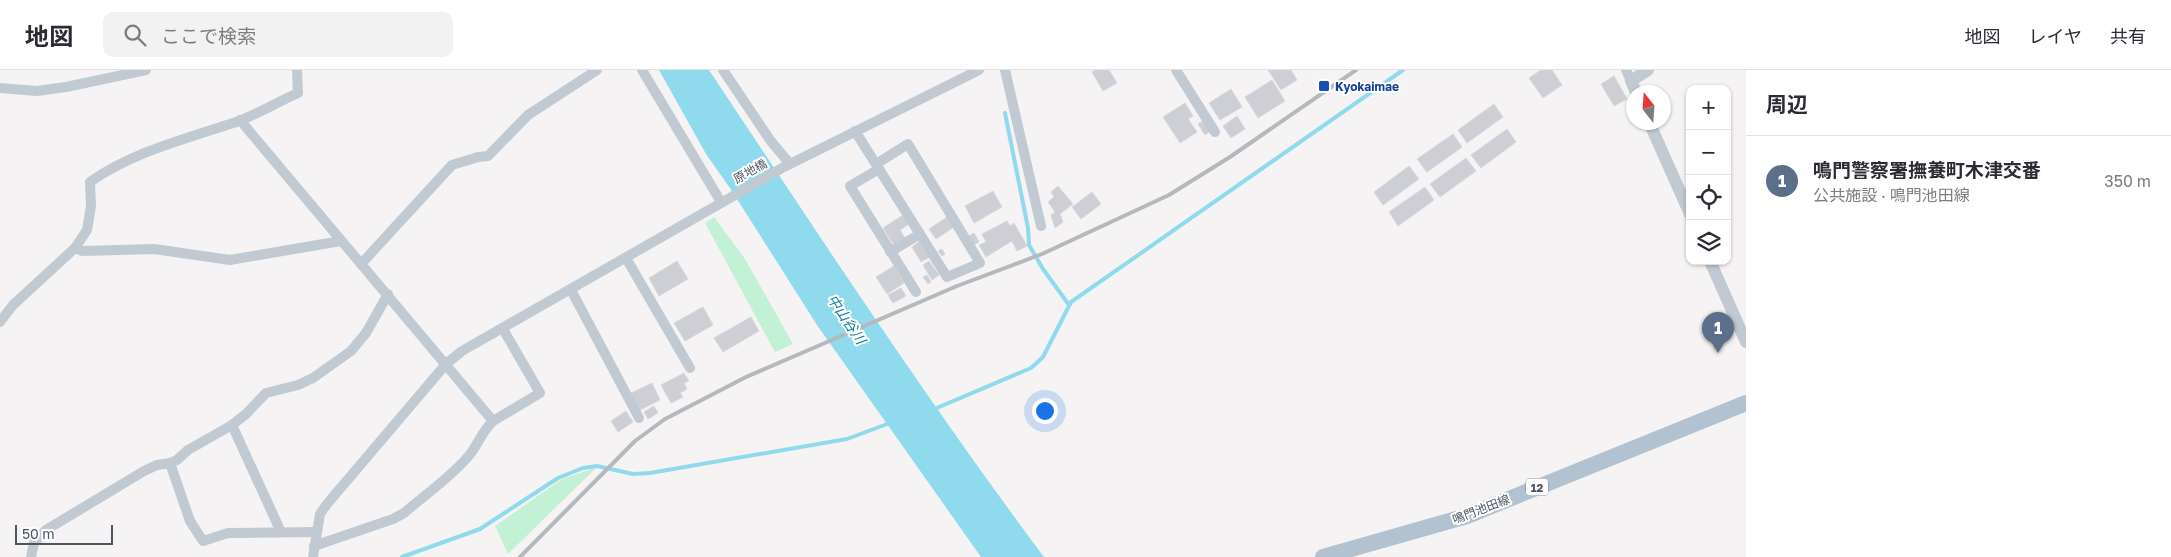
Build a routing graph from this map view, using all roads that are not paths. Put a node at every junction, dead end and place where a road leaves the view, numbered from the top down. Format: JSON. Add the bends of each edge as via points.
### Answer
{"nodes":[{"id":1,"x":146,"y":70,"type":"edge"},
{"id":2,"x":297,"y":70,"type":"edge"},
{"id":3,"x":597,"y":70,"type":"edge"},
{"id":4,"x":642,"y":70,"type":"edge"},
{"id":5,"x":723,"y":70,"type":"edge"},
{"id":6,"x":979,"y":70,"type":"edge"},
{"id":7,"x":1005,"y":70,"type":"edge"},
{"id":8,"x":1176,"y":70,"type":"edge"},
{"id":9,"x":1648,"y":70,"type":"edge"},
{"id":10,"x":1631,"y":81,"type":"edge"},
{"id":11,"x":0,"y":88,"type":"edge"},
{"id":12,"x":240,"y":120,"type":"junction"},
{"id":13,"x":1653,"y":130,"type":"edge"},
{"id":14,"x":855,"y":131,"type":"junction"},
{"id":15,"x":1215,"y":132,"type":"dead end"},
{"id":16,"x":787,"y":165,"type":"junction"},
{"id":17,"x":877,"y":166,"type":"junction"},
{"id":18,"x":724,"y":200,"type":"junction"},
{"id":19,"x":1686,"y":205,"type":"edge"},
{"id":20,"x":1041,"y":226,"type":"dead end"},
{"id":21,"x":920,"y":234,"type":"junction"},
{"id":22,"x":341,"y":241,"type":"junction"},
{"id":23,"x":76,"y":248,"type":"junction"},
{"id":24,"x":890,"y":252,"type":"junction"},
{"id":25,"x":626,"y":258,"type":"junction"},
{"id":26,"x":361,"y":264,"type":"junction"},
{"id":27,"x":1712,"y":265,"type":"edge"},
{"id":28,"x":571,"y":290,"type":"junction"},
{"id":29,"x":916,"y":292,"type":"dead end"},
{"id":30,"x":388,"y":294,"type":"junction"},
{"id":31,"x":0,"y":322,"type":"edge"},
{"id":32,"x":503,"y":329,"type":"junction"},
{"id":33,"x":1746,"y":342,"type":"edge"},
{"id":34,"x":446,"y":364,"type":"junction"},
{"id":35,"x":690,"y":368,"type":"dead end"},
{"id":36,"x":1746,"y":402,"type":"edge"},
{"id":37,"x":639,"y":418,"type":"dead end"},
{"id":38,"x":493,"y":421,"type":"junction"},
{"id":39,"x":232,"y":425,"type":"junction"},
{"id":40,"x":170,"y":463,"type":"junction"},
{"id":41,"x":281,"y":532,"type":"junction"},
{"id":42,"x":316,"y":532,"type":"junction"},
{"id":43,"x":314,"y":552,"type":"edge"},
{"id":44,"x":31,"y":557,"type":"edge"},
{"id":45,"x":1323,"y":557,"type":"edge"}],
"edges":[{"from":1,"to":11,"type":"street","via":[[66,88]]},
{"from":2,"to":12,"type":"street","via":[[298,93]]},
{"from":3,"to":26,"type":"street","via":[[528,115],[488,156],[452,165]]},
{"from":4,"to":18,"type":"street"},
{"from":5,"to":16,"type":"street"},
{"from":6,"to":14,"type":"street","name":"原地橋"},
{"from":7,"to":20,"type":"street"},
{"from":8,"to":15,"type":"street"},
{"from":9,"to":10,"type":"street"},
{"from":12,"to":22,"type":"street"},
{"from":12,"to":23,"type":"street","via":[[173,143],[90,182],[87,230]]},
{"from":13,"to":19,"type":"street"},
{"from":14,"to":16,"type":"street","name":"原地橋"},
{"from":14,"to":17,"type":"street"},
{"from":16,"to":18,"type":"street","name":"原地橋"},
{"from":17,"to":21,"type":"street"},
{"from":17,"to":21,"type":"street","via":[[908,144],[980,263],[947,277]]},
{"from":17,"to":24,"type":"street","via":[[850,186]]},
{"from":18,"to":25,"type":"street","name":"原地橋"},
{"from":21,"to":24,"type":"street"},
{"from":22,"to":23,"type":"street","via":[[230,260],[154,250],[82,251]]},
{"from":22,"to":26,"type":"street"},
{"from":23,"to":31,"type":"street","via":[[13,305]]},
{"from":24,"to":29,"type":"street"},
{"from":25,"to":28,"type":"street","name":"原地橋"},
{"from":25,"to":35,"type":"street"},
{"from":26,"to":30,"type":"street"},
{"from":27,"to":33,"type":"street"},
{"from":28,"to":32,"type":"street","name":"原地橋"},
{"from":28,"to":37,"type":"street"},
{"from":30,"to":34,"type":"street"},
{"from":30,"to":39,"type":"street","via":[[366,333],[351,351],[314,378],[266,393]]},
{"from":32,"to":34,"type":"street","name":"原地橋","via":[[462,351]]},
{"from":32,"to":38,"type":"street","via":[[540,393]]},
{"from":34,"to":38,"type":"street"},
{"from":34,"to":42,"type":"street","name":"原地橋","via":[[327,504],[320,514]]},
{"from":36,"to":45,"type":"main road","name":"鳴門池田線","number":"12","via":[[1467,516]]},
{"from":38,"to":43,"type":"street","via":[[466,459],[404,513],[321,546]]},
{"from":39,"to":40,"type":"street"},
{"from":39,"to":41,"type":"street"},
{"from":40,"to":41,"type":"street","via":[[190,521],[203,541],[228,533]]},
{"from":40,"to":44,"type":"street","via":[[144,471],[46,530],[34,543]]},
{"from":41,"to":42,"type":"street"},
{"from":42,"to":43,"type":"street","name":"原地橋"}]}
